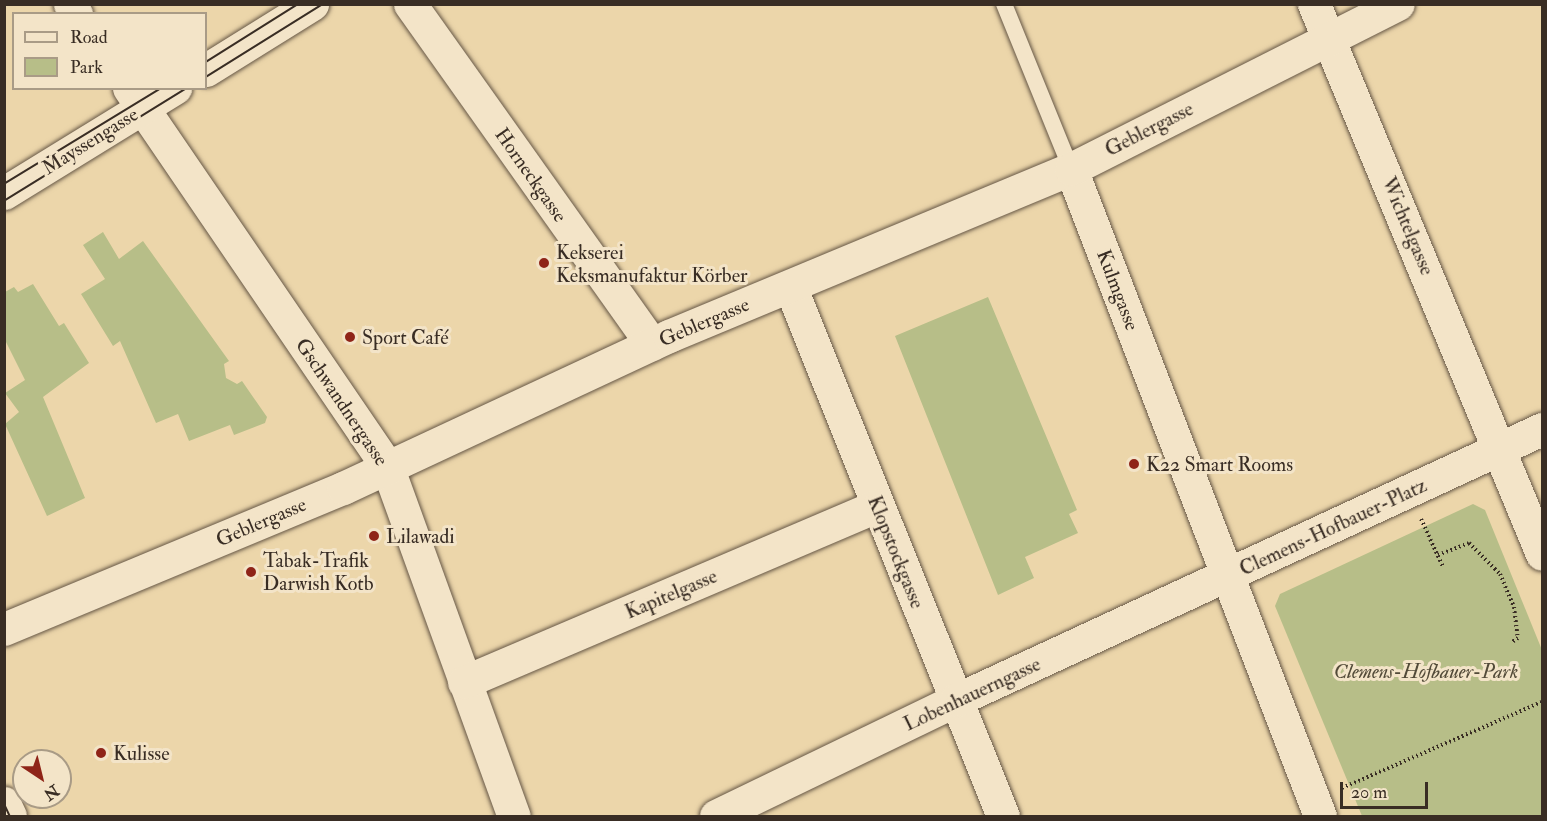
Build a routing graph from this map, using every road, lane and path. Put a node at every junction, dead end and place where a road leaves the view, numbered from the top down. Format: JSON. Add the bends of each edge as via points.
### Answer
{"nodes":[{"id":1,"x":312,"y":4,"type":"edge"},
{"id":2,"x":410,"y":4,"type":"edge"},
{"id":3,"x":1004,"y":4,"type":"edge"},
{"id":4,"x":1314,"y":4,"type":"edge"},
{"id":5,"x":1398,"y":4,"type":"edge"},
{"id":6,"x":1328,"y":38,"type":"junction"},
{"id":7,"x":207,"y":69,"type":"edge"},
{"id":8,"x":168,"y":90,"type":"edge"},
{"id":9,"x":136,"y":99,"type":"edge"},
{"id":10,"x":1071,"y":169,"type":"junction"},
{"id":11,"x":4,"y":193,"type":"edge"},
{"id":12,"x":790,"y":286,"type":"junction"},
{"id":13,"x":652,"y":344,"type":"junction"},
{"id":14,"x":1542,"y":429,"type":"edge"},
{"id":15,"x":1502,"y":448,"type":"junction"},
{"id":16,"x":387,"y":466,"type":"junction"},
{"id":17,"x":1408,"y":492,"type":"junction"},
{"id":18,"x":878,"y":506,"type":"junction"},
{"id":19,"x":1542,"y":554,"type":"edge"},
{"id":20,"x":1438,"y":555,"type":"junction"},
{"id":21,"x":1443,"y":567,"type":"dead end"},
{"id":22,"x":1229,"y":576,"type":"junction"},
{"id":23,"x":4,"y":629,"type":"edge"},
{"id":24,"x":1512,"y":642,"type":"dead end"},
{"id":25,"x":464,"y":682,"type":"junction"},
{"id":26,"x":956,"y":700,"type":"junction"},
{"id":27,"x":1542,"y":702,"type":"edge"},
{"id":28,"x":4,"y":804,"type":"edge"},
{"id":29,"x":1317,"y":808,"type":"edge"},
{"id":30,"x":10,"y":816,"type":"edge"},
{"id":31,"x":514,"y":816,"type":"edge"},
{"id":32,"x":716,"y":816,"type":"edge"},
{"id":33,"x":1003,"y":816,"type":"edge"}],
"edges":[{"from":1,"to":7,"type":"street"},
{"from":2,"to":13,"type":"street","name":"Horneckgasse"},
{"from":3,"to":10,"type":"lane","name":"Kulmgasse"},
{"from":4,"to":6,"type":"street","name":"Wichtelgasse"},
{"from":5,"to":6,"type":"street","name":"Geblergasse"},
{"from":6,"to":10,"type":"street","name":"Geblergasse"},
{"from":6,"to":15,"type":"street","name":"Wichtelgasse"},
{"from":8,"to":9,"type":"street","name":"Mayssengasse"},
{"from":9,"to":11,"type":"street","name":"Mayssengasse"},
{"from":9,"to":16,"type":"street","name":"Gschwandnergasse"},
{"from":10,"to":12,"type":"street","name":"Geblergasse"},
{"from":10,"to":22,"type":"street","name":"Kulmgasse"},
{"from":12,"to":13,"type":"street","name":"Geblergasse"},
{"from":12,"to":18,"type":"street","name":"Klopstockgasse"},
{"from":13,"to":16,"type":"street","name":"Geblergasse"},
{"from":14,"to":15,"type":"street"},
{"from":15,"to":17,"type":"street","name":"Clemens-Hofbauer-Platz"},
{"from":15,"to":19,"type":"street"},
{"from":16,"to":23,"type":"street","name":"Geblergasse","via":[[343,488]]},
{"from":16,"to":25,"type":"street","name":"Gschwandnergasse"},
{"from":17,"to":20,"type":"path"},
{"from":17,"to":22,"type":"street","name":"Clemens-Hofbauer-Platz"},
{"from":18,"to":25,"type":"street","name":"Kapitelgasse"},
{"from":18,"to":26,"type":"street","name":"Klopstockgasse"},
{"from":20,"to":21,"type":"path"},
{"from":20,"to":24,"type":"path","via":[[1469,543],[1500,574],[1514,607],[1518,638]]},
{"from":22,"to":26,"type":"street","name":"Lobenhauerngasse"},
{"from":22,"to":29,"type":"street","name":"Clemens-Hofbauer-Platz"},
{"from":25,"to":31,"type":"street","name":"Gschwandnergasse"},
{"from":26,"to":32,"type":"street","name":"Lobenhauerngasse"},
{"from":26,"to":33,"type":"street","name":"Klopstockgasse"},
{"from":27,"to":29,"type":"path"},
{"from":28,"to":30,"type":"street"}]}
